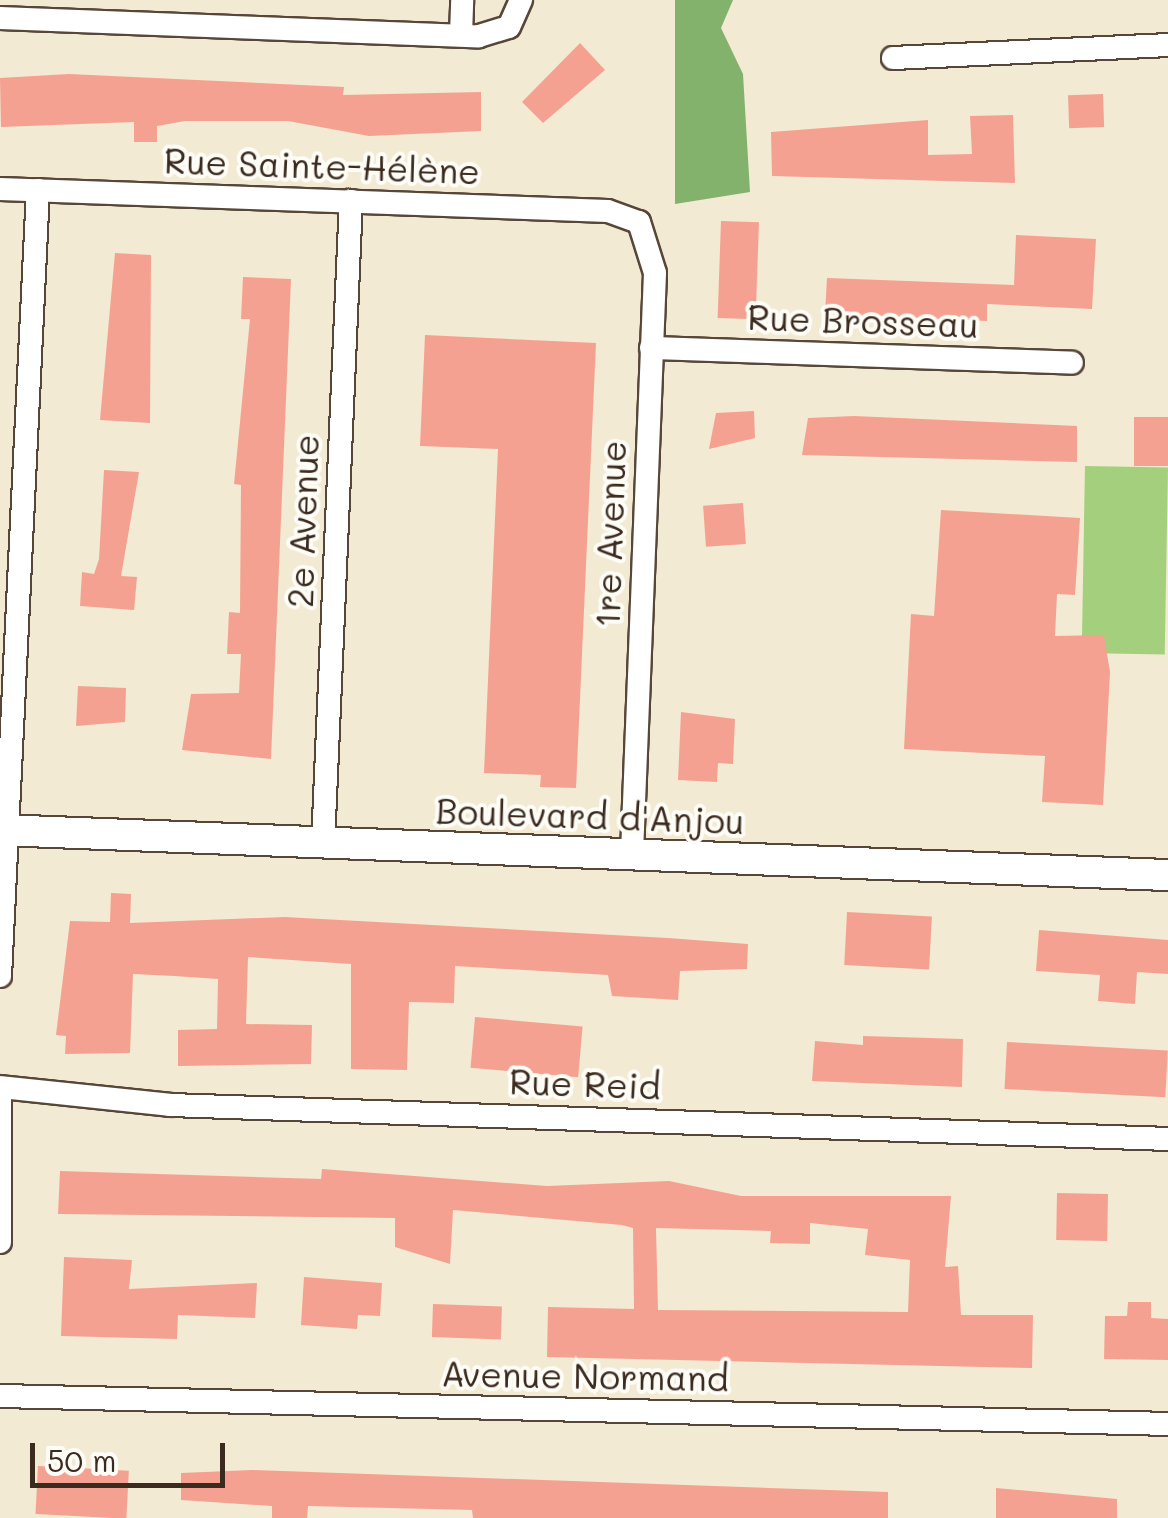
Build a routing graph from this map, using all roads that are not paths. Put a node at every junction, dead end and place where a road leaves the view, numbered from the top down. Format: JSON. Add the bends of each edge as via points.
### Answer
{"nodes":[{"id":1,"x":188,"y":0,"type":"edge"},
{"id":2,"x":462,"y":0,"type":"edge"},
{"id":3,"x":520,"y":0,"type":"edge"},
{"id":4,"x":127,"y":11,"type":"edge"},
{"id":5,"x":0,"y":18,"type":"edge"},
{"id":6,"x":187,"y":24,"type":"junction"},
{"id":7,"x":460,"y":35,"type":"junction"},
{"id":8,"x":1168,"y":45,"type":"edge"},
{"id":9,"x":893,"y":58,"type":"dead end"},
{"id":10,"x":0,"y":188,"type":"edge"},
{"id":11,"x":38,"y":190,"type":"junction"},
{"id":12,"x":351,"y":200,"type":"junction"},
{"id":13,"x":639,"y":222,"type":"joint"},
{"id":14,"x":651,"y":348,"type":"junction"},
{"id":15,"x":1072,"y":363,"type":"dead end"},
{"id":16,"x":3,"y":833,"type":"edge"},
{"id":17,"x":324,"y":844,"type":"junction"},
{"id":18,"x":632,"y":853,"type":"junction"},
{"id":19,"x":1168,"y":875,"type":"edge"},
{"id":20,"x":0,"y":976,"type":"edge"},
{"id":21,"x":0,"y":1090,"type":"edge"},
{"id":22,"x":1168,"y":1139,"type":"edge"},
{"id":23,"x":0,"y":1242,"type":"edge"},
{"id":24,"x":0,"y":1396,"type":"edge"},
{"id":25,"x":1168,"y":1424,"type":"edge"}],
"edges":[{"from":1,"to":6,"type":"street"},
{"from":2,"to":7,"type":"street"},
{"from":3,"to":7,"type":"street","via":[[502,32]]},
{"from":4,"to":5,"type":"street"},
{"from":4,"to":6,"type":"street"},
{"from":6,"to":7,"type":"street"},
{"from":8,"to":9,"type":"street"},
{"from":10,"to":11,"type":"street","name":"Rue Sainte-Hélène"},
{"from":11,"to":12,"type":"street","name":"Rue Sainte-Hélène"},
{"from":11,"to":16,"type":"street"},
{"from":12,"to":13,"type":"street","name":"Rue Sainte-Hélène","via":[[608,211]]},
{"from":12,"to":17,"type":"street","name":"2e Avenue"},
{"from":13,"to":14,"type":"street","name":"1re Avenue","via":[[654,257]]},
{"from":14,"to":15,"type":"street","name":"Rue Brosseau"},
{"from":14,"to":18,"type":"street","name":"1re Avenue"},
{"from":16,"to":17,"type":"street","name":"Boulevard d'Anjou"},
{"from":16,"to":20,"type":"street"},
{"from":17,"to":18,"type":"street","name":"Boulevard d'Anjou"},
{"from":18,"to":19,"type":"street","name":"Boulevard d'Anjou"},
{"from":21,"to":22,"type":"street","name":"Rue Reid","via":[[170,1105]]},
{"from":21,"to":23,"type":"street"},
{"from":24,"to":25,"type":"street","name":"Avenue Normand"}]}
